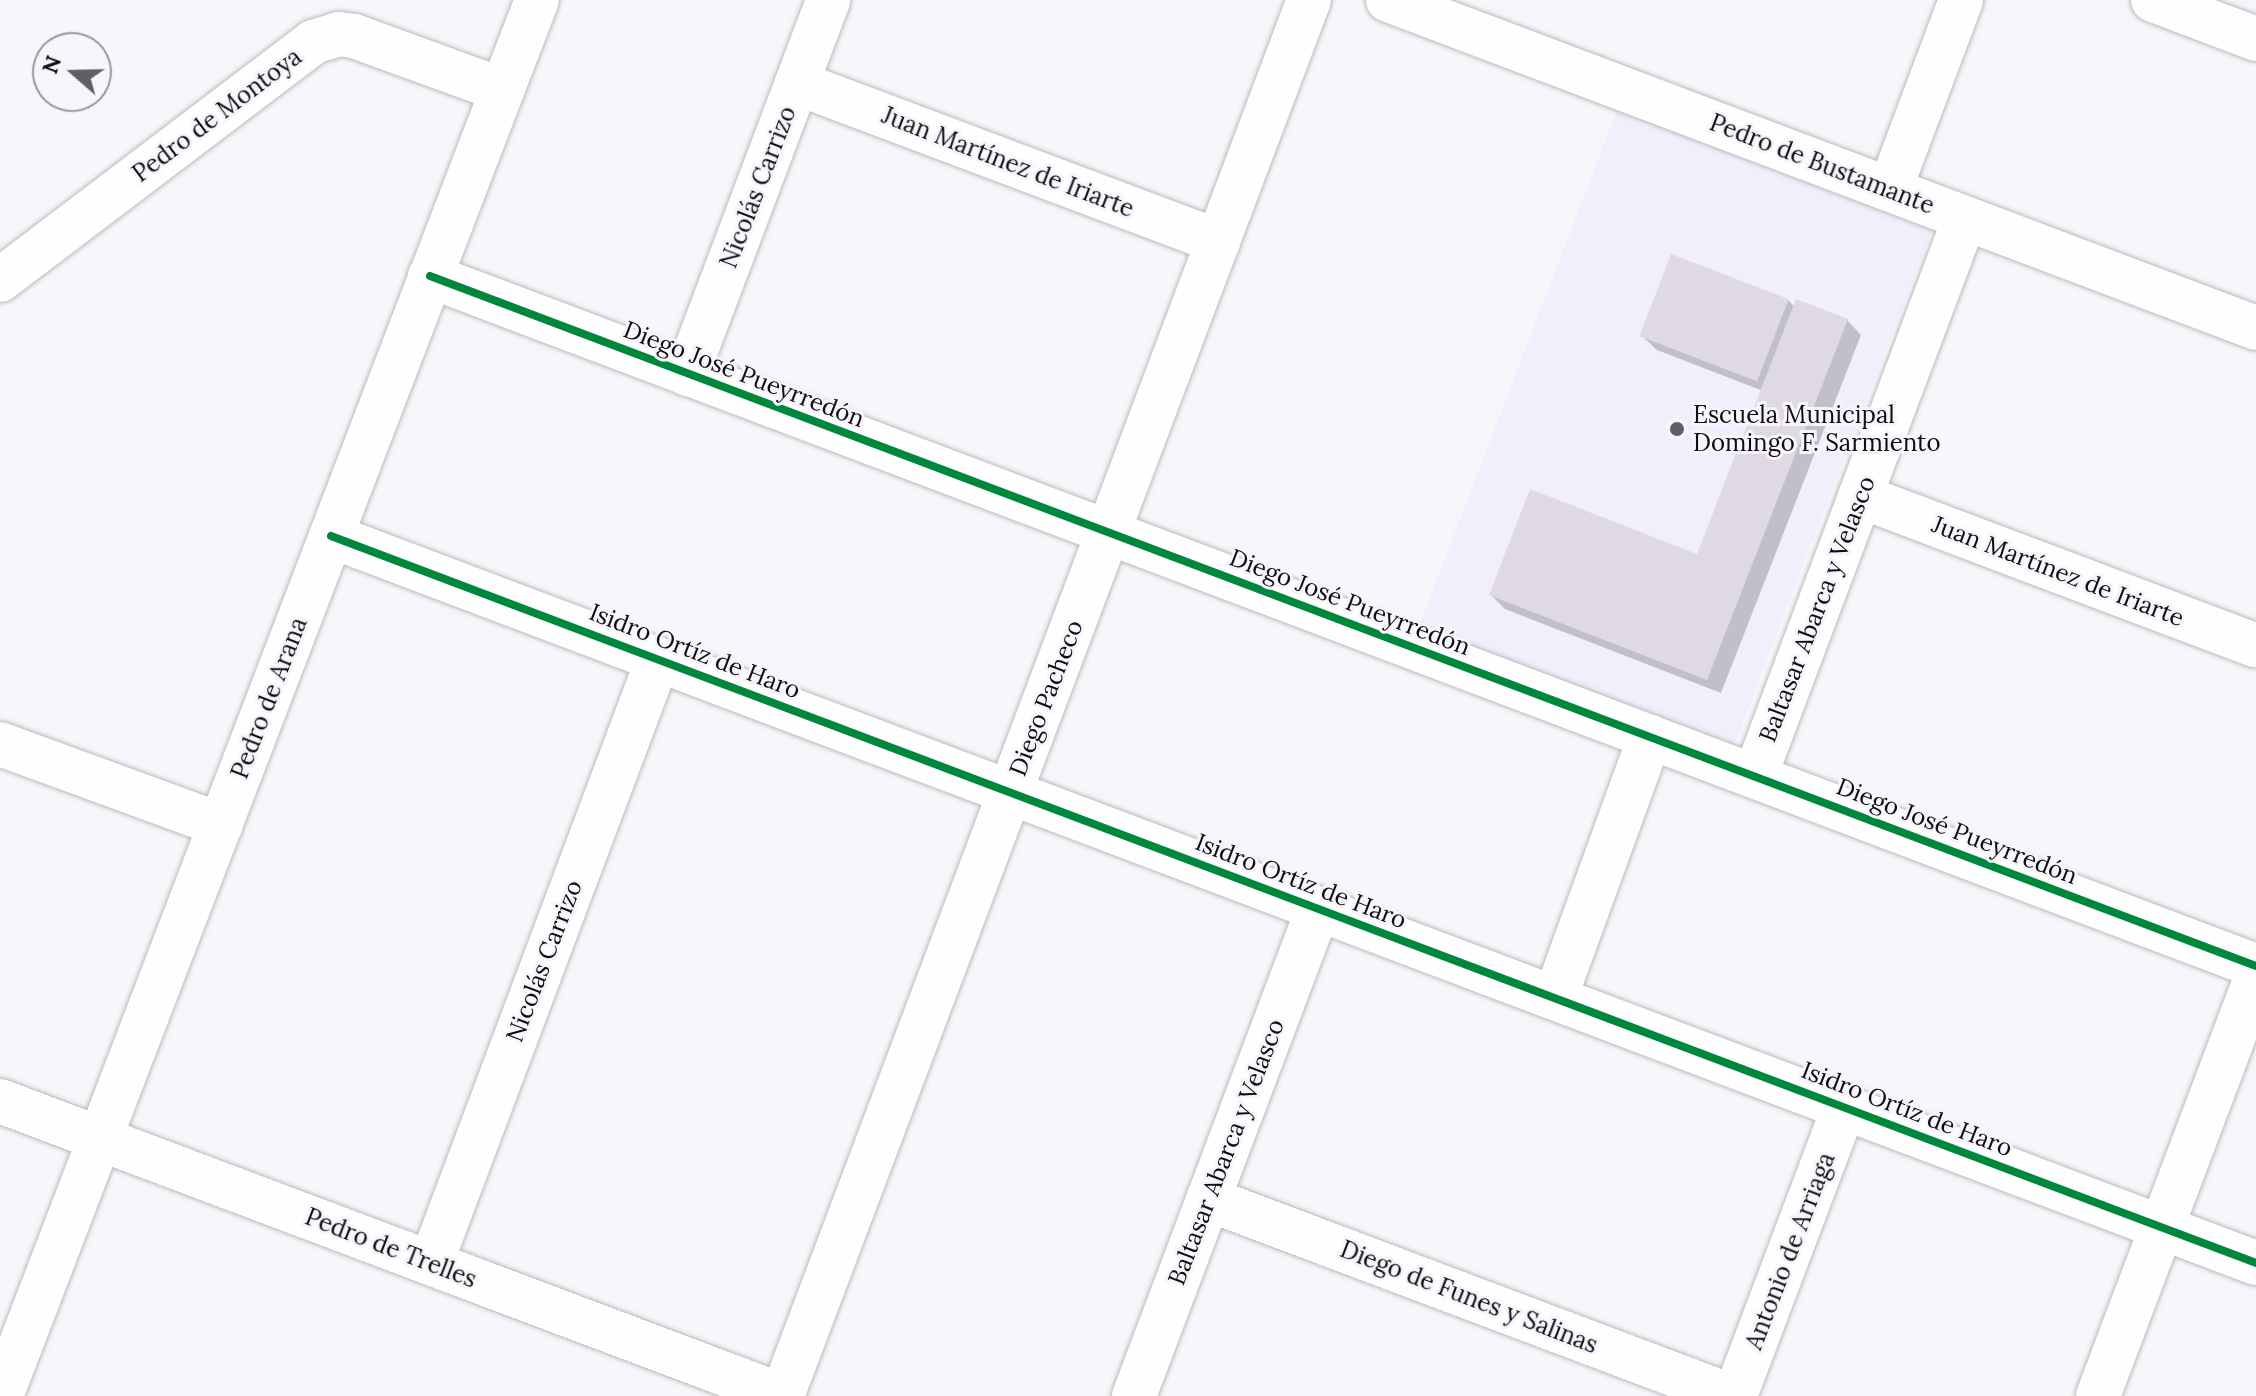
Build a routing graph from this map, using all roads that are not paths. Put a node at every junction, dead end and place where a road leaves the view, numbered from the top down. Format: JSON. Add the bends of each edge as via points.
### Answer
{"nodes":[{"id":1,"x":537,"y":0,"type":"edge"},
{"id":2,"x":828,"y":0,"type":"edge"},
{"id":3,"x":1309,"y":0,"type":"edge"},
{"id":4,"x":1388,"y":0,"type":"edge"},
{"id":5,"x":1961,"y":0,"type":"edge"},
{"id":6,"x":2153,"y":0,"type":"edge"},
{"id":7,"x":2256,"y":39,"type":"edge"},
{"id":8,"x":797,"y":83,"type":"junction"},
{"id":9,"x":502,"y":90,"type":"junction"},
{"id":10,"x":1890,"y":189,"type":"junction"},
{"id":11,"x":1965,"y":218,"type":"junction"},
{"id":12,"x":1218,"y":241,"type":"junction"},
{"id":13,"x":430,"y":276,"type":"junction"},
{"id":14,"x":0,"y":280,"type":"edge"},
{"id":15,"x":2256,"y":328,"type":"edge"},
{"id":16,"x":687,"y":374,"type":"junction"},
{"id":17,"x":1860,"y":496,"type":"junction"},
{"id":18,"x":1108,"y":532,"type":"junction"},
{"id":19,"x":331,"y":536,"type":"junction"},
{"id":20,"x":2256,"y":646,"type":"edge"},
{"id":21,"x":658,"y":659,"type":"junction"},
{"id":22,"x":1650,"y":737,"type":"junction"},
{"id":23,"x":0,"y":744,"type":"edge"},
{"id":24,"x":1755,"y":776,"type":"junction"},
{"id":25,"x":1010,"y":792,"type":"junction"},
{"id":26,"x":221,"y":825,"type":"junction"},
{"id":27,"x":1318,"y":909,"type":"junction"},
{"id":28,"x":2256,"y":966,"type":"edge"},
{"id":29,"x":2256,"y":977,"type":"edge"},
{"id":30,"x":1555,"y":998,"type":"junction"},
{"id":31,"x":0,"y":1101,"type":"edge"},
{"id":32,"x":1844,"y":1107,"type":"junction"},
{"id":33,"x":100,"y":1138,"type":"junction"},
{"id":34,"x":1208,"y":1199,"type":"junction"},
{"id":35,"x":2162,"y":1227,"type":"junction"},
{"id":36,"x":431,"y":1263,"type":"junction"},
{"id":37,"x":2256,"y":1263,"type":"edge"},
{"id":38,"x":1,"y":1396,"type":"edge"},
{"id":39,"x":782,"y":1396,"type":"edge"},
{"id":40,"x":1134,"y":1396,"type":"edge"},
{"id":41,"x":1733,"y":1396,"type":"edge"},
{"id":42,"x":2098,"y":1396,"type":"edge"}],
"edges":[{"from":1,"to":9,"type":"street","name":"Pedro de Arana"},
{"from":2,"to":8,"type":"street","name":"Nicolás Carrizo"},
{"from":3,"to":12,"type":"street","name":"Diego Pacheco"},
{"from":4,"to":10,"type":"street","name":"Pedro de Bustamante"},
{"from":5,"to":10,"type":"street"},
{"from":6,"to":7,"type":"street"},
{"from":8,"to":12,"type":"street","name":"Juan Martínez de Iriarte"},
{"from":8,"to":16,"type":"street","name":"Nicolás Carrizo"},
{"from":9,"to":13,"type":"street","name":"Pedro de Arana"},
{"from":9,"to":14,"type":"street","name":"Pedro de Montoya","via":[[354,36],[339,34],[313,42]]},
{"from":10,"to":11,"type":"street","name":"Pedro de Bustamante"},
{"from":11,"to":15,"type":"street","name":"Pedro de Bustamante"},
{"from":11,"to":17,"type":"street","name":"Baltasar Abarca y Velasco"},
{"from":12,"to":18,"type":"street","name":"Diego Pacheco"},
{"from":13,"to":16,"type":"street","name":"Diego José Pueyrredón"},
{"from":13,"to":19,"type":"street","name":"Pedro de Arana"},
{"from":16,"to":18,"type":"street","name":"Diego José Pueyrredón"},
{"from":17,"to":20,"type":"street","name":"Juan Martínez de Iriarte"},
{"from":17,"to":24,"type":"street","name":"Baltasar Abarca y Velasco"},
{"from":18,"to":22,"type":"street","name":"Diego José Pueyrredón"},
{"from":18,"to":25,"type":"street","name":"Diego Pacheco"},
{"from":19,"to":21,"type":"street","name":"Isidro Ortíz de Haro"},
{"from":19,"to":26,"type":"street","name":"Pedro de Arana"},
{"from":21,"to":25,"type":"street","name":"Isidro Ortíz de Haro"},
{"from":21,"to":36,"type":"street","name":"Nicolás Carrizo"},
{"from":22,"to":24,"type":"street","name":"Diego José Pueyrredón"},
{"from":22,"to":30,"type":"street"},
{"from":23,"to":26,"type":"street"},
{"from":24,"to":28,"type":"street","name":"Diego José Pueyrredón"},
{"from":25,"to":27,"type":"street","name":"Isidro Ortíz de Haro"},
{"from":25,"to":39,"type":"street","name":"Diego Pacheco"},
{"from":26,"to":33,"type":"street","name":"Pedro de Arana"},
{"from":27,"to":30,"type":"street","name":"Isidro Ortíz de Haro"},
{"from":27,"to":34,"type":"street","name":"Baltasar Abarca y Velasco"},
{"from":29,"to":35,"type":"street"},
{"from":30,"to":32,"type":"street","name":"Isidro Ortíz de Haro"},
{"from":31,"to":33,"type":"street","name":"Pedro de Trelles"},
{"from":32,"to":35,"type":"street","name":"Isidro Ortíz de Haro"},
{"from":32,"to":41,"type":"street","name":"Antonio de Arriaga"},
{"from":33,"to":36,"type":"street","name":"Pedro de Trelles"},
{"from":33,"to":38,"type":"street","name":"Pedro de Arana"},
{"from":34,"to":40,"type":"street","name":"Baltasar Abarca y Velasco"},
{"from":34,"to":41,"type":"street","name":"Diego de Funes y Salinas"},
{"from":35,"to":37,"type":"street","name":"Isidro Ortíz de Haro"},
{"from":35,"to":42,"type":"street"},
{"from":36,"to":39,"type":"street","name":"Pedro de Trelles"}]}
